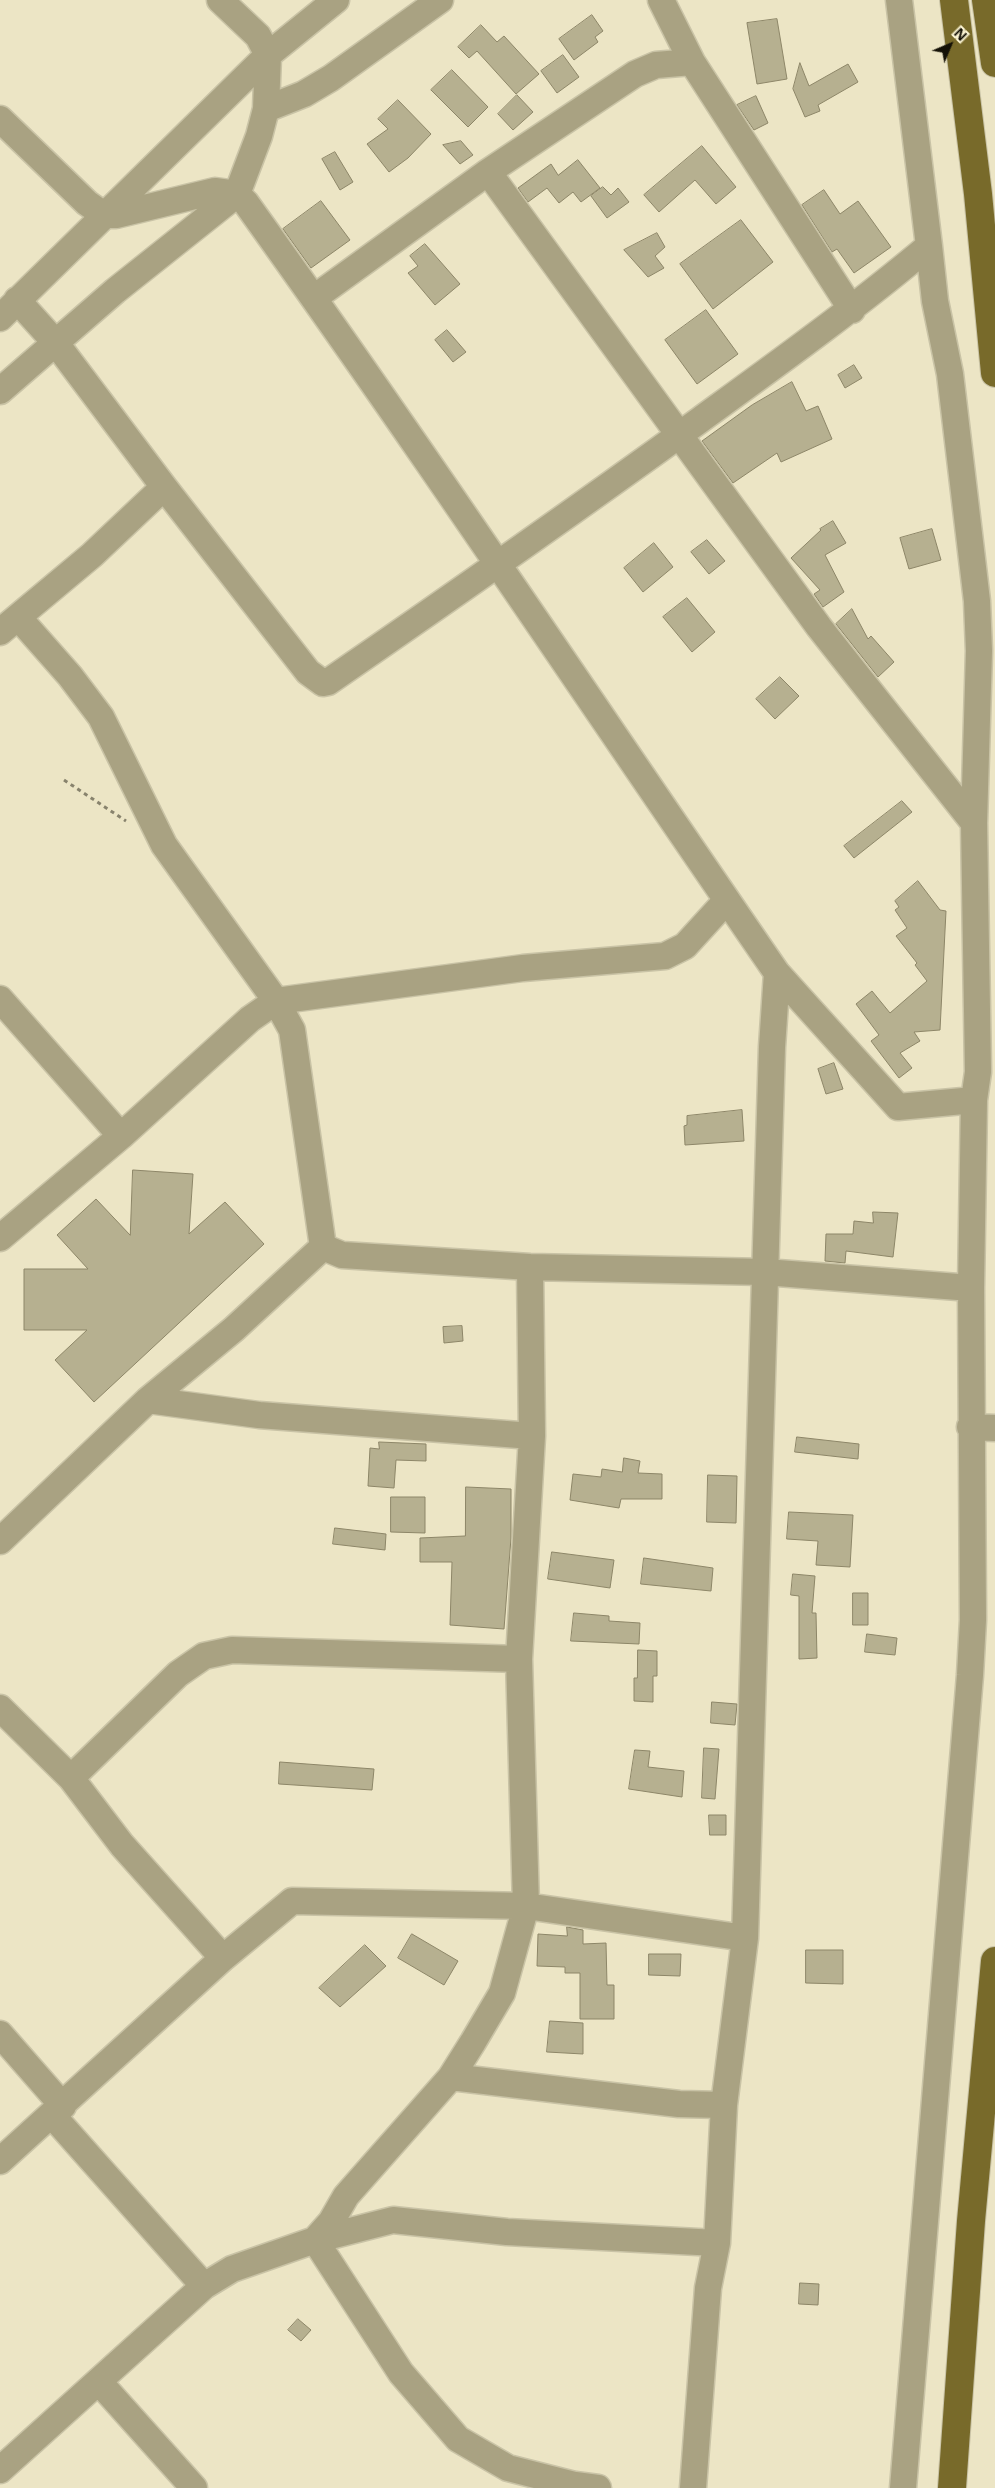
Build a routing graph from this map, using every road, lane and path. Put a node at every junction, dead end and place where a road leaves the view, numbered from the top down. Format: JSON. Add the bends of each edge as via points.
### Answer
{"nodes":[{"id":1,"x":220,"y":0,"type":"edge"},
{"id":2,"x":336,"y":0,"type":"edge"},
{"id":3,"x":440,"y":0,"type":"edge"},
{"id":4,"x":661,"y":0,"type":"edge"},
{"id":5,"x":899,"y":0,"type":"edge"},
{"id":6,"x":954,"y":0,"type":"edge"},
{"id":7,"x":986,"y":0,"type":"edge"},
{"id":8,"x":268,"y":55,"type":"junction"},
{"id":9,"x":692,"y":62,"type":"junction"},
{"id":10,"x":995,"y":63,"type":"edge"},
{"id":11,"x":266,"y":109,"type":"junction"},
{"id":12,"x":0,"y":119,"type":"edge"},
{"id":13,"x":488,"y":172,"type":"junction"},
{"id":14,"x":237,"y":194,"type":"junction"},
{"id":15,"x":104,"y":215,"type":"junction"},
{"id":16,"x":929,"y":246,"type":"junction"},
{"id":17,"x":314,"y":298,"type":"junction"},
{"id":18,"x":9,"y":309,"type":"edge"},
{"id":19,"x":852,"y":310,"type":"junction"},
{"id":20,"x":55,"y":342,"type":"junction"},
{"id":21,"x":995,"y":373,"type":"edge"},
{"id":22,"x":0,"y":391,"type":"edge"},
{"id":23,"x":679,"y":436,"type":"junction"},
{"id":24,"x":164,"y":487,"type":"junction"},
{"id":25,"x":499,"y":565,"type":"junction"},
{"id":26,"x":9,"y":624,"type":"edge"},
{"id":27,"x":64,"y":780,"type":"dead end"},
{"id":28,"x":974,"y":823,"type":"junction"},
{"id":29,"x":130,"y":824,"type":"dead end"},
{"id":30,"x":727,"y":900,"type":"junction"},
{"id":31,"x":777,"y":974,"type":"junction"},
{"id":32,"x":0,"y":999,"type":"edge"},
{"id":33,"x":276,"y":1001,"type":"junction"},
{"id":34,"x":974,"y":1100,"type":"junction"},
{"id":35,"x":121,"y":1136,"type":"junction"},
{"id":36,"x":0,"y":1238,"type":"edge"},
{"id":37,"x":323,"y":1247,"type":"junction"},
{"id":38,"x":530,"y":1267,"type":"junction"},
{"id":39,"x":764,"y":1272,"type":"junction"},
{"id":40,"x":970,"y":1288,"type":"junction"},
{"id":41,"x":148,"y":1400,"type":"junction"},
{"id":42,"x":983,"y":1427,"type":"edge"},
{"id":43,"x":532,"y":1436,"type":"junction"},
{"id":44,"x":0,"y":1541,"type":"edge"},
{"id":45,"x":519,"y":1658,"type":"junction"},
{"id":46,"x":0,"y":1708,"type":"edge"},
{"id":47,"x":71,"y":1778,"type":"junction"},
{"id":48,"x":526,"y":1906,"type":"junction"},
{"id":49,"x":745,"y":1938,"type":"junction"},
{"id":50,"x":223,"y":1958,"type":"junction"},
{"id":51,"x":995,"y":1961,"type":"edge"},
{"id":52,"x":0,"y":2034,"type":"edge"},
{"id":53,"x":451,"y":2077,"type":"junction"},
{"id":54,"x":724,"y":2106,"type":"junction"},
{"id":55,"x":57,"y":2110,"type":"junction"},
{"id":56,"x":0,"y":2161,"type":"edge"},
{"id":57,"x":315,"y":2240,"type":"junction"},
{"id":58,"x":717,"y":2243,"type":"junction"},
{"id":59,"x":204,"y":2286,"type":"junction"},
{"id":60,"x":99,"y":2382,"type":"junction"},
{"id":61,"x":0,"y":2470,"type":"edge"},
{"id":62,"x":194,"y":2488,"type":"edge"},
{"id":63,"x":598,"y":2488,"type":"edge"},
{"id":64,"x":693,"y":2488,"type":"edge"},
{"id":65,"x":903,"y":2488,"type":"edge"},
{"id":66,"x":952,"y":2488,"type":"edge"}],
"edges":[{"from":1,"to":8,"type":"street","via":[[258,36]]},
{"from":2,"to":8,"type":"street"},
{"from":3,"to":11,"type":"street","via":[[331,78],[304,94]]},
{"from":4,"to":9,"type":"street"},
{"from":5,"to":16,"type":"street"},
{"from":6,"to":21,"type":"main road","via":[[978,194]]},
{"from":7,"to":10,"type":"main road"},
{"from":8,"to":11,"type":"street"},
{"from":8,"to":15,"type":"street"},
{"from":9,"to":13,"type":"street","via":[[656,66],[635,74]]},
{"from":9,"to":19,"type":"street"},
{"from":11,"to":14,"type":"street"},
{"from":12,"to":15,"type":"street","via":[[87,203]]},
{"from":13,"to":17,"type":"street"},
{"from":13,"to":23,"type":"street"},
{"from":14,"to":15,"type":"street","via":[[215,191],[116,215]]},
{"from":14,"to":17,"type":"street"},
{"from":14,"to":20,"type":"street"},
{"from":15,"to":18,"type":"street"},
{"from":16,"to":19,"type":"street"},
{"from":16,"to":28,"type":"street","via":[[935,301],[950,374],[977,600],[979,651]]},
{"from":17,"to":25,"type":"street"},
{"from":18,"to":20,"type":"street"},
{"from":19,"to":23,"type":"street"},
{"from":20,"to":22,"type":"street"},
{"from":20,"to":24,"type":"street"},
{"from":23,"to":25,"type":"street"},
{"from":23,"to":28,"type":"street","via":[[819,627]]},
{"from":24,"to":25,"type":"street","via":[[308,672],[323,683]]},
{"from":24,"to":26,"type":"street","via":[[92,554]]},
{"from":25,"to":30,"type":"street"},
{"from":26,"to":33,"type":"street","via":[[85,695],[101,717],[164,845]]},
{"from":27,"to":29,"type":"path"},
{"from":28,"to":34,"type":"street","via":[[978,1072]]},
{"from":30,"to":31,"type":"street"},
{"from":30,"to":33,"type":"street","via":[[685,946],[665,956],[514,969]]},
{"from":31,"to":34,"type":"street","via":[[898,1107]]},
{"from":31,"to":39,"type":"street"},
{"from":32,"to":35,"type":"street"},
{"from":33,"to":35,"type":"street","via":[[250,1018]]},
{"from":33,"to":37,"type":"street","via":[[296,1039]]},
{"from":34,"to":40,"type":"street"},
{"from":35,"to":36,"type":"street"},
{"from":37,"to":38,"type":"street","via":[[342,1255]]},
{"from":37,"to":41,"type":"street","via":[[234,1329]]},
{"from":38,"to":39,"type":"street"},
{"from":38,"to":43,"type":"street"},
{"from":39,"to":40,"type":"street"},
{"from":39,"to":49,"type":"street"},
{"from":40,"to":42,"type":"street"},
{"from":41,"to":43,"type":"street","via":[[259,1415]]},
{"from":41,"to":44,"type":"street"},
{"from":42,"to":65,"type":"street","via":[[970,1675]]},
{"from":43,"to":45,"type":"street"},
{"from":45,"to":47,"type":"street","via":[[232,1650],[204,1656],[178,1674]]},
{"from":45,"to":48,"type":"street"},
{"from":46,"to":47,"type":"street"},
{"from":47,"to":50,"type":"street","via":[[122,1844]]},
{"from":48,"to":49,"type":"street"},
{"from":48,"to":50,"type":"street","via":[[297,1900],[287,1904]]},
{"from":48,"to":53,"type":"street","via":[[502,1993]]},
{"from":49,"to":54,"type":"street"},
{"from":50,"to":55,"type":"street"},
{"from":51,"to":66,"type":"main road","via":[[971,2221]]},
{"from":52,"to":55,"type":"street"},
{"from":53,"to":54,"type":"street","via":[[679,2104]]},
{"from":53,"to":57,"type":"street","via":[[346,2196]]},
{"from":54,"to":58,"type":"street"},
{"from":55,"to":56,"type":"street"},
{"from":55,"to":59,"type":"street"},
{"from":57,"to":58,"type":"street","via":[[393,2220],[507,2232]]},
{"from":57,"to":59,"type":"street","via":[[232,2269]]},
{"from":57,"to":63,"type":"street","via":[[401,2373],[458,2439],[508,2468]]},
{"from":58,"to":64,"type":"street","via":[[708,2288]]},
{"from":59,"to":60,"type":"street"},
{"from":60,"to":61,"type":"street"},
{"from":60,"to":62,"type":"street"}]}
